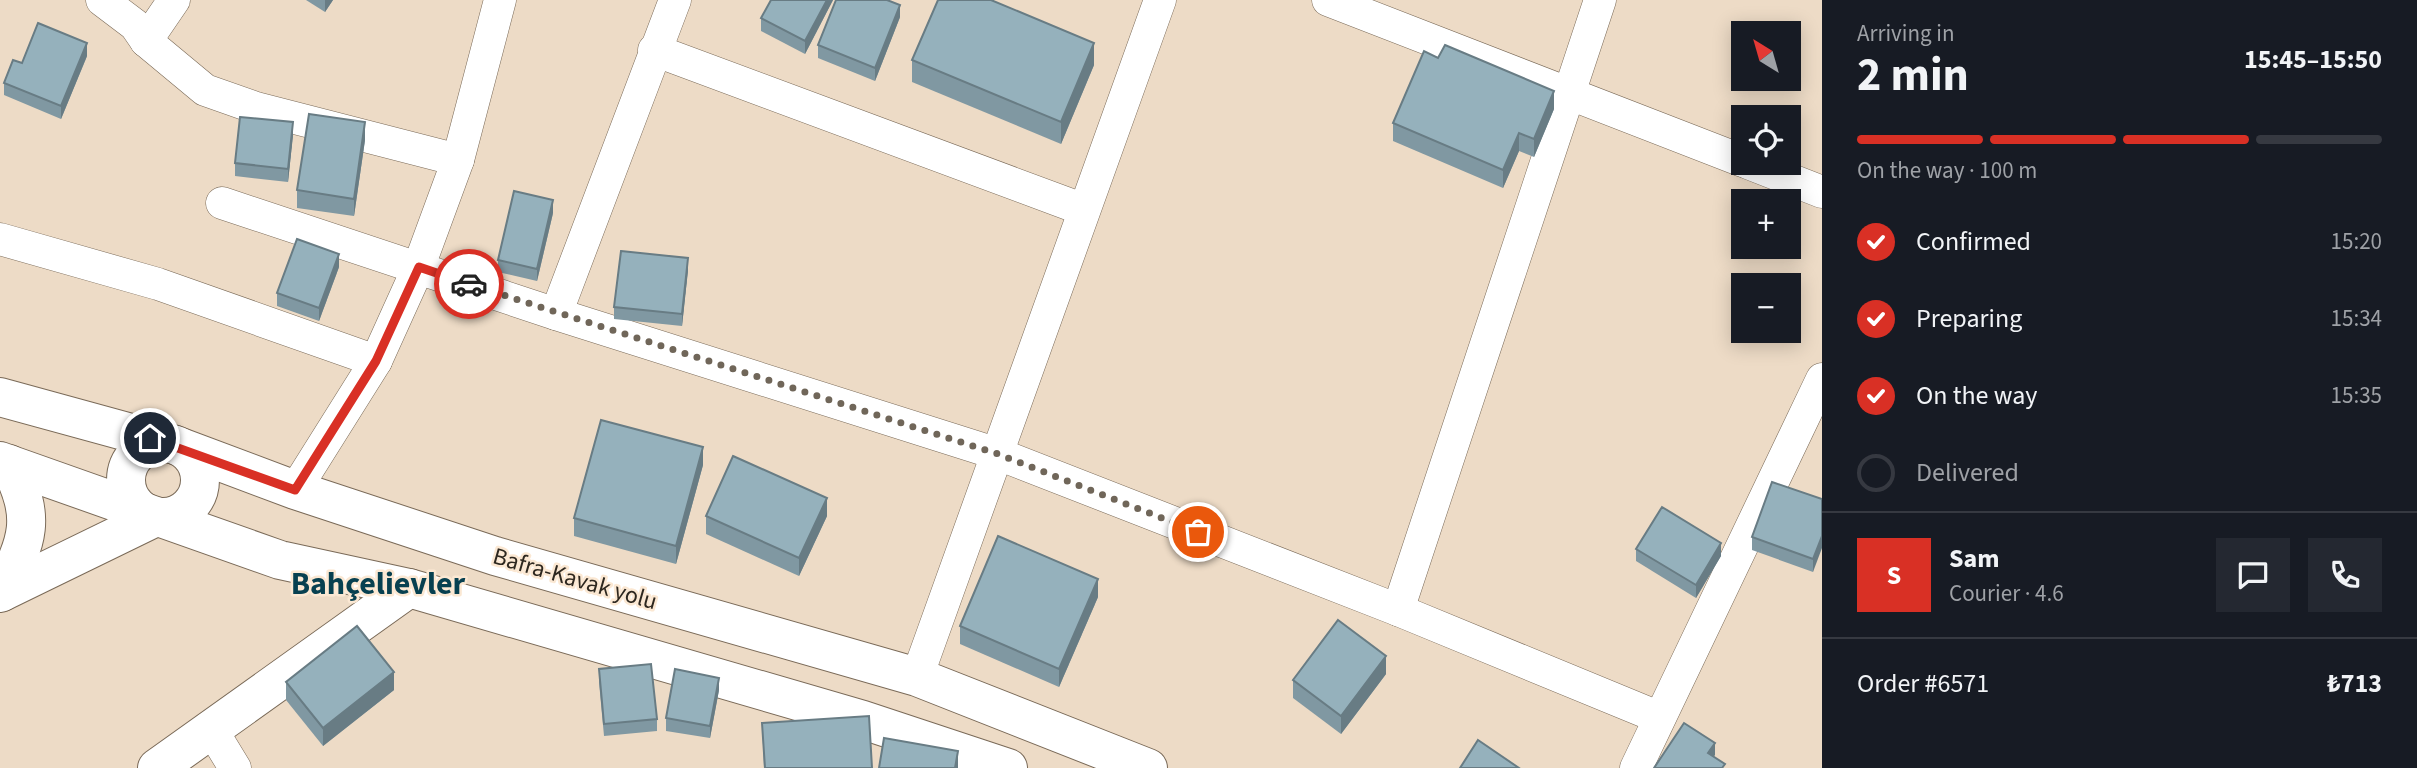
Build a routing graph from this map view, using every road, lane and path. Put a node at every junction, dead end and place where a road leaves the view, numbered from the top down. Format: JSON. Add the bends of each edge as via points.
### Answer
{"nodes":[{"id":1,"x":103,"y":0,"type":"edge"},
{"id":2,"x":174,"y":0,"type":"edge"},
{"id":3,"x":675,"y":0,"type":"edge"},
{"id":4,"x":1160,"y":0,"type":"edge"},
{"id":5,"x":1328,"y":0,"type":"edge"},
{"id":6,"x":1600,"y":0,"type":"edge"},
{"id":7,"x":494,"y":2,"type":"edge"},
{"id":8,"x":146,"y":40,"type":"junction"},
{"id":9,"x":654,"y":50,"type":"junction"},
{"id":10,"x":1568,"y":91,"type":"junction"},
{"id":11,"x":1731,"y":156,"type":"edge"},
{"id":12,"x":457,"y":160,"type":"junction"},
{"id":13,"x":1779,"y":175,"type":"edge"},
{"id":14,"x":1822,"y":192,"type":"edge"},
{"id":15,"x":222,"y":203,"type":"dead end"},
{"id":16,"x":1082,"y":209,"type":"junction"},
{"id":17,"x":0,"y":239,"type":"edge"},
{"id":18,"x":419,"y":267,"type":"junction"},
{"id":19,"x":556,"y":314,"type":"junction"},
{"id":20,"x":376,"y":361,"type":"junction"},
{"id":21,"x":1822,"y":379,"type":"edge"},
{"id":22,"x":0,"y":397,"type":"edge"},
{"id":23,"x":175,"y":445,"type":"junction"},
{"id":24,"x":998,"y":454,"type":"junction"},
{"id":25,"x":4,"y":463,"type":"edge"},
{"id":26,"x":295,"y":490,"type":"junction"},
{"id":27,"x":156,"y":517,"type":"junction"},
{"id":28,"x":409,"y":588,"type":"junction"},
{"id":29,"x":1,"y":593,"type":"edge"},
{"id":30,"x":1398,"y":610,"type":"junction"},
{"id":31,"x":917,"y":677,"type":"junction"},
{"id":32,"x":1658,"y":717,"type":"junction"},
{"id":33,"x":210,"y":727,"type":"junction"},
{"id":34,"x":157,"y":768,"type":"edge"},
{"id":35,"x":235,"y":768,"type":"edge"},
{"id":36,"x":1007,"y":768,"type":"edge"},
{"id":37,"x":1148,"y":768,"type":"edge"},
{"id":38,"x":1636,"y":768,"type":"edge"}],
"edges":[{"from":1,"to":8,"type":"street"},
{"from":2,"to":8,"type":"street"},
{"from":3,"to":9,"type":"street"},
{"from":4,"to":16,"type":"street"},
{"from":5,"to":10,"type":"street"},
{"from":6,"to":10,"type":"street"},
{"from":7,"to":12,"type":"street"},
{"from":8,"to":12,"type":"street","via":[[205,90],[256,108]]},
{"from":9,"to":16,"type":"street"},
{"from":9,"to":19,"type":"street"},
{"from":10,"to":11,"type":"street"},
{"from":10,"to":30,"type":"street"},
{"from":12,"to":18,"type":"street"},
{"from":13,"to":14,"type":"street"},
{"from":15,"to":18,"type":"street"},
{"from":16,"to":24,"type":"street"},
{"from":17,"to":20,"type":"street","via":[[158,284]]},
{"from":18,"to":19,"type":"street"},
{"from":18,"to":20,"type":"street"},
{"from":19,"to":24,"type":"street"},
{"from":20,"to":26,"type":"street"},
{"from":21,"to":32,"type":"street"},
{"from":22,"to":23,"type":"main road","name":"Bafra-Kavak yolu"},
{"from":23,"to":26,"type":"main road","name":"Bafra-Kavak yolu"},
{"from":23,"to":27,"type":"main road","via":[[186,451],[200,471],[197,496],[180,513]]},
{"from":23,"to":27,"type":"main road","via":[[150,445],[140,451],[127,471],[126,483],[135,505]]},
{"from":24,"to":30,"type":"street"},
{"from":24,"to":31,"type":"street"},
{"from":25,"to":27,"type":"main road"},
{"from":25,"to":29,"type":"main road","via":[[24,495],[27,526],[20,554]]},
{"from":26,"to":31,"type":"main road","name":"Bafra-Kavak yolu","via":[[495,556]]},
{"from":27,"to":28,"type":"main road","via":[[279,560]]},
{"from":27,"to":29,"type":"main road"},
{"from":28,"to":33,"type":"main road"},
{"from":28,"to":36,"type":"main road","via":[[863,720]]},
{"from":30,"to":32,"type":"street"},
{"from":31,"to":37,"type":"main road","name":"Bafra-Kavak yolu"},
{"from":32,"to":38,"type":"street"},
{"from":33,"to":34,"type":"main road"},
{"from":33,"to":35,"type":"street"}]}
